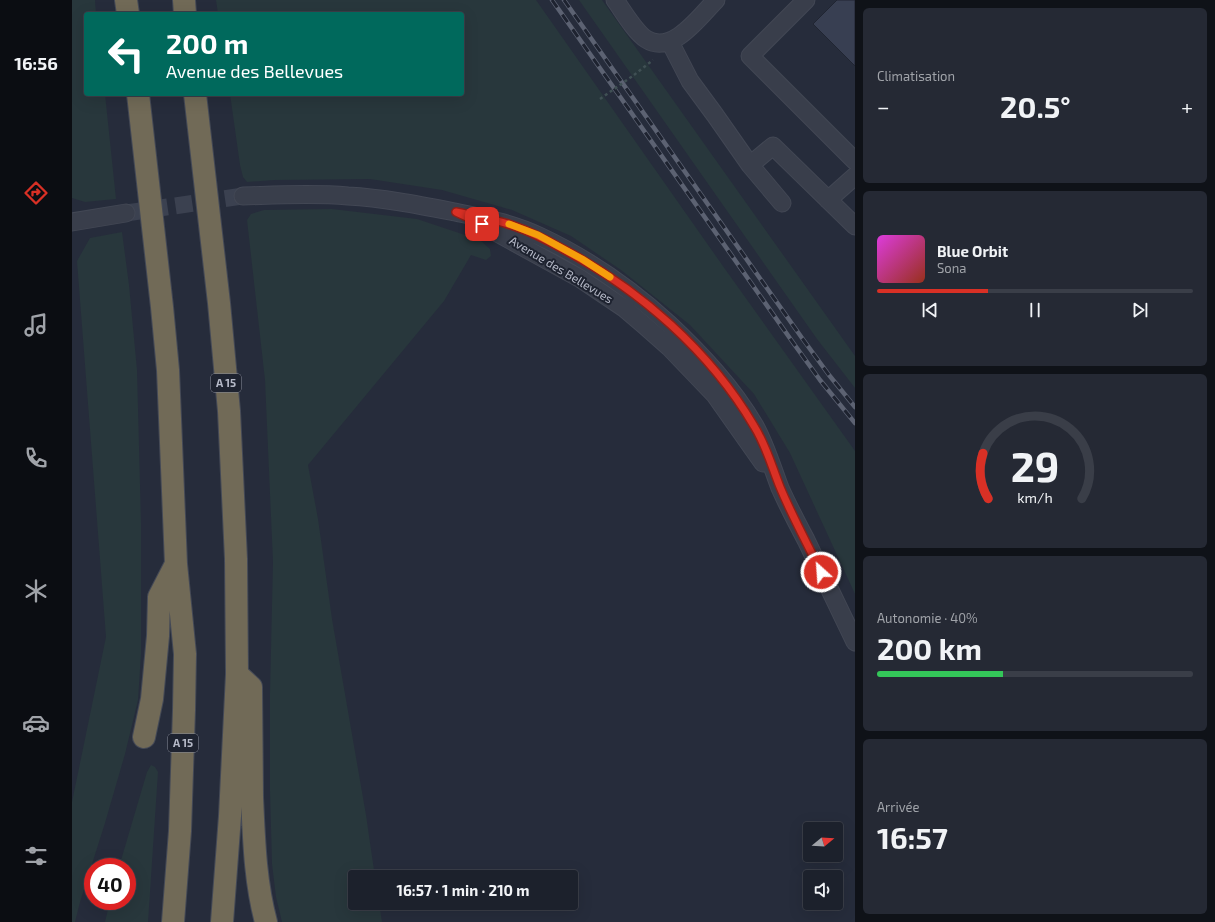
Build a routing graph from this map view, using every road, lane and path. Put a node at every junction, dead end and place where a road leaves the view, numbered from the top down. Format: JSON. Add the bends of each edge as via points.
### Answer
{"nodes":[{"id":1,"x":126,"y":0,"type":"edge"},
{"id":2,"x":184,"y":0,"type":"edge"},
{"id":3,"x":615,"y":0,"type":"edge"},
{"id":4,"x":716,"y":0,"type":"edge"},
{"id":5,"x":806,"y":0,"type":"edge"},
{"id":6,"x":128,"y":12,"type":"edge"},
{"id":7,"x":185,"y":12,"type":"edge"},
{"id":8,"x":670,"y":42,"type":"junction"},
{"id":9,"x":634,"y":75,"type":"dead end"},
{"id":10,"x":138,"y":96,"type":"edge"},
{"id":11,"x":195,"y":96,"type":"edge"},
{"id":12,"x":600,"y":99,"type":"dead end"},
{"id":13,"x":855,"y":161,"type":"edge"},
{"id":14,"x":750,"y":165,"type":"junction"},
{"id":15,"x":855,"y":176,"type":"edge"},
{"id":16,"x":243,"y":196,"type":"tunnel mouth"},
{"id":17,"x":828,"y":200,"type":"junction"},
{"id":18,"x":782,"y":203,"type":"dead end"},
{"id":19,"x":126,"y":214,"type":"tunnel mouth"},
{"id":20,"x":72,"y":222,"type":"edge"},
{"id":21,"x":855,"y":226,"type":"edge"},
{"id":22,"x":176,"y":564,"type":"junction"},
{"id":23,"x":855,"y":642,"type":"edge"},
{"id":24,"x":237,"y":674,"type":"junction"},
{"id":25,"x":144,"y":737,"type":"dead end"},
{"id":26,"x":173,"y":922,"type":"edge"},
{"id":27,"x":222,"y":922,"type":"edge"},
{"id":28,"x":266,"y":922,"type":"edge"}],
"edges":[{"from":1,"to":6,"type":"highway"},
{"from":2,"to":7,"type":"highway"},
{"from":3,"to":8,"type":"street","via":[[647,40],[657,43]]},
{"from":4,"to":8,"type":"street","via":[[689,28]]},
{"from":5,"to":13,"type":"street","via":[[750,56]]},
{"from":8,"to":14,"type":"street","via":[[690,81]]},
{"from":9,"to":12,"type":"path","bridge":true},
{"from":10,"to":22,"type":"highway","number":"A 15","via":[[168,370]]},
{"from":11,"to":24,"type":"highway","number":"A 15","via":[[229,411],[236,559]]},
{"from":14,"to":17,"type":"street","via":[[772,146]]},
{"from":14,"to":18,"type":"street"},
{"from":15,"to":17,"type":"street"},
{"from":16,"to":23,"type":"street","name":"Avenue des Bellevues","via":[[348,196],[456,212],[581,279],[624,308],[669,347],[715,394],[780,487]]},
{"from":17,"to":21,"type":"street"},
{"from":19,"to":20,"type":"street"},
{"from":22,"to":25,"type":"highway","via":[[159,597],[152,699]]},
{"from":22,"to":26,"type":"highway","number":"A 15","via":[[185,662],[180,831]]},
{"from":24,"to":27,"type":"highway","number":"A 15"},
{"from":24,"to":28,"type":"highway","via":[[251,687],[254,846]]}]}
